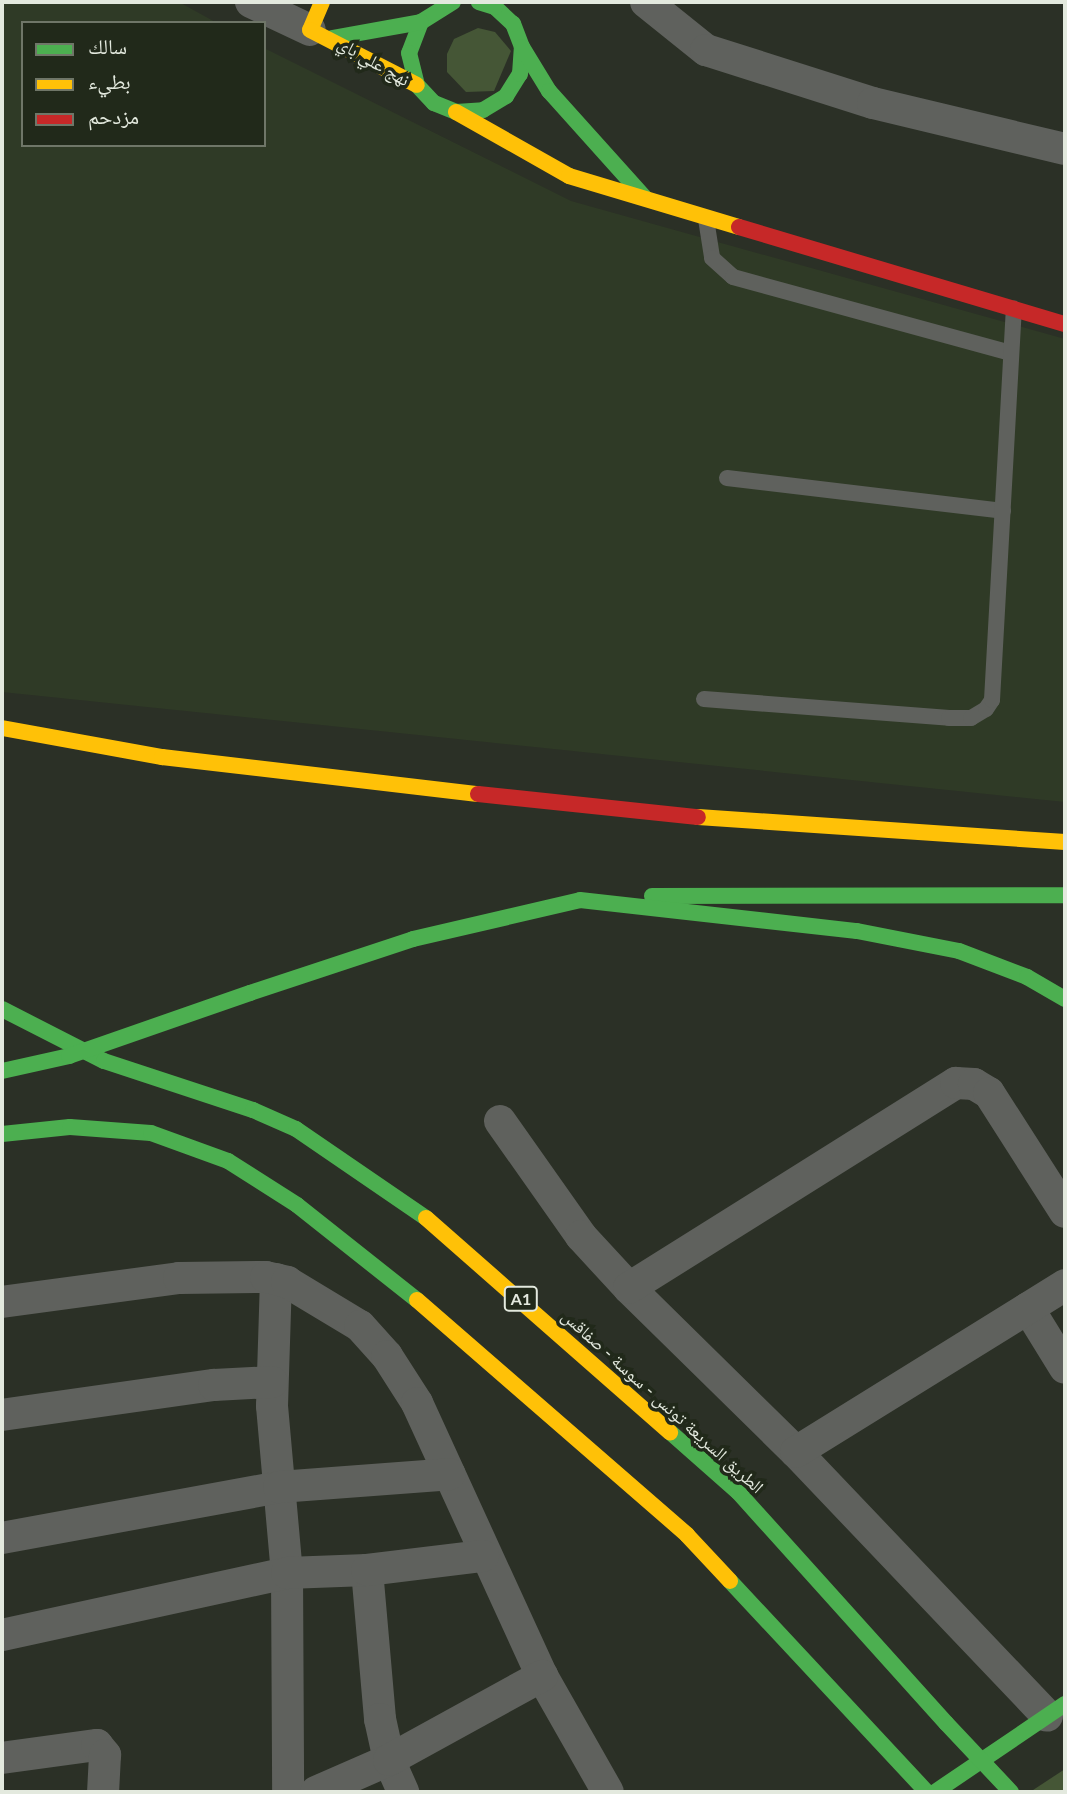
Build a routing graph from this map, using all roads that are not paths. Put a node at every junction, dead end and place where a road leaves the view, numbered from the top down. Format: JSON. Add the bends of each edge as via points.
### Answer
{"nodes":[{"id":1,"x":251,"y":2,"type":"edge"},
{"id":2,"x":453,"y":2,"type":"edge"},
{"id":3,"x":479,"y":2,"type":"edge"},
{"id":4,"x":503,"y":2,"type":"edge"},
{"id":5,"x":646,"y":2,"type":"edge"},
{"id":6,"x":425,"y":13,"type":"edge"},
{"id":7,"x":321,"y":23,"type":"edge"},
{"id":8,"x":513,"y":24,"type":"junction"},
{"id":9,"x":522,"y":47,"type":"junction"},
{"id":10,"x":417,"y":85,"type":"junction"},
{"id":11,"x":456,"y":112,"type":"junction"},
{"id":12,"x":1065,"y":149,"type":"edge"},
{"id":13,"x":647,"y":200,"type":"junction"},
{"id":14,"x":705,"y":217,"type":"junction"},
{"id":15,"x":1014,"y":309,"type":"junction"},
{"id":16,"x":1065,"y":324,"type":"edge"},
{"id":17,"x":1011,"y":353,"type":"junction"},
{"id":18,"x":727,"y":478,"type":"dead end"},
{"id":19,"x":1003,"y":511,"type":"junction"},
{"id":20,"x":704,"y":699,"type":"dead end"},
{"id":21,"x":2,"y":728,"type":"edge"},
{"id":22,"x":1065,"y":842,"type":"edge"},
{"id":23,"x":1065,"y":895,"type":"edge"},
{"id":24,"x":580,"y":900,"type":"junction"},
{"id":25,"x":1065,"y":999,"type":"edge"},
{"id":26,"x":2,"y":1009,"type":"edge"},
{"id":27,"x":2,"y":1071,"type":"edge"},
{"id":28,"x":500,"y":1121,"type":"dead end"},
{"id":29,"x":2,"y":1134,"type":"edge"},
{"id":30,"x":1065,"y":1212,"type":"edge"},
{"id":31,"x":276,"y":1279,"type":"junction"},
{"id":32,"x":1065,"y":1285,"type":"edge"},
{"id":33,"x":629,"y":1289,"type":"junction"},
{"id":34,"x":2,"y":1302,"type":"edge"},
{"id":35,"x":1028,"y":1308,"type":"junction"},
{"id":36,"x":1065,"y":1368,"type":"edge"},
{"id":37,"x":272,"y":1382,"type":"junction"},
{"id":38,"x":2,"y":1415,"type":"edge"},
{"id":39,"x":796,"y":1452,"type":"junction"},
{"id":40,"x":450,"y":1474,"type":"junction"},
{"id":41,"x":279,"y":1487,"type":"junction"},
{"id":42,"x":2,"y":1538,"type":"edge"},
{"id":43,"x":484,"y":1556,"type":"junction"},
{"id":44,"x":367,"y":1570,"type":"junction"},
{"id":45,"x":287,"y":1573,"type":"junction"},
{"id":46,"x":2,"y":1635,"type":"edge"},
{"id":47,"x":542,"y":1676,"type":"junction"},
{"id":48,"x":1056,"y":1710,"type":"edge"},
{"id":49,"x":2,"y":1758,"type":"edge"},
{"id":50,"x":389,"y":1760,"type":"junction"},
{"id":51,"x":103,"y":1792,"type":"edge"},
{"id":52,"x":288,"y":1792,"type":"edge"},
{"id":53,"x":316,"y":1792,"type":"edge"},
{"id":54,"x":403,"y":1792,"type":"edge"},
{"id":55,"x":608,"y":1792,"type":"edge"},
{"id":56,"x":927,"y":1792,"type":"edge"},
{"id":57,"x":935,"y":1792,"type":"edge"},
{"id":58,"x":1011,"y":1792,"type":"edge"}],
"edges":[{"from":1,"to":7,"type":"street","name":"نهج علي باي"},
{"from":2,"to":6,"type":"main road","name":"نهج علي باي"},
{"from":3,"to":8,"type":"main road","via":[[495,7]]},
{"from":4,"to":8,"type":"main road"},
{"from":5,"to":12,"type":"street","via":[[706,50],[873,103]]},
{"from":6,"to":7,"type":"main road","name":"نهج علي باي"},
{"from":6,"to":10,"type":"main road","via":[[410,53]]},
{"from":7,"to":10,"type":"main road","name":"نهج علي باي"},
{"from":8,"to":9,"type":"main road"},
{"from":9,"to":11,"type":"main road","via":[[520,74],[506,96],[483,110]]},
{"from":9,"to":13,"type":"main road","via":[[549,91]]},
{"from":10,"to":11,"type":"main road","name":"نهج علي باي","via":[[434,103]]},
{"from":11,"to":13,"type":"main road","name":"نهج علي باي","via":[[569,176]]},
{"from":13,"to":14,"type":"main road","name":"نهج علي باي"},
{"from":14,"to":15,"type":"main road","name":"نهج علي باي"},
{"from":14,"to":17,"type":"lane","via":[[712,258],[733,277]]},
{"from":15,"to":16,"type":"main road","name":"نهج علي باي"},
{"from":15,"to":17,"type":"lane"},
{"from":17,"to":19,"type":"lane"},
{"from":18,"to":19,"type":"lane"},
{"from":19,"to":20,"type":"lane","via":[[992,700],[978,713],[949,718]]},
{"from":21,"to":22,"type":"main road","via":[[162,757],[632,812]]},
{"from":23,"to":24,"type":"main road","via":[[673,895]]},
{"from":24,"to":25,"type":"main road","via":[[857,931],[959,951],[1027,976]]},
{"from":24,"to":27,"type":"main road","bridge":true,"via":[[413,939],[69,1056]]},
{"from":26,"to":58,"type":"main road","name":"الطريق السريعة تونس - سوسة - صفاقس","number":"A1","bridge":true,"via":[[104,1061],[253,1110],[296,1129],[414,1207],[738,1492]]},
{"from":28,"to":33,"type":"street","via":[[581,1236]]},
{"from":29,"to":56,"type":"main road","via":[[70,1127],[151,1133],[228,1161],[297,1205],[450,1326],[687,1535]]},
{"from":30,"to":33,"type":"street","via":[[989,1093],[974,1084],[956,1083]]},
{"from":31,"to":34,"type":"street","via":[[178,1278]]},
{"from":31,"to":37,"type":"street"},
{"from":31,"to":40,"type":"street","via":[[342,1312],[372,1337],[417,1404]]},
{"from":32,"to":35,"type":"street"},
{"from":33,"to":39,"type":"street"},
{"from":35,"to":36,"type":"street"},
{"from":35,"to":39,"type":"street"},
{"from":37,"to":38,"type":"street","via":[[215,1385]]},
{"from":37,"to":41,"type":"street"},
{"from":39,"to":48,"type":"street"},
{"from":40,"to":41,"type":"street"},
{"from":40,"to":43,"type":"street"},
{"from":41,"to":42,"type":"street"},
{"from":41,"to":45,"type":"street"},
{"from":43,"to":44,"type":"street"},
{"from":43,"to":47,"type":"street"},
{"from":44,"to":45,"type":"street"},
{"from":44,"to":50,"type":"street","via":[[380,1720]]},
{"from":45,"to":46,"type":"street"},
{"from":45,"to":52,"type":"street"},
{"from":47,"to":50,"type":"street"},
{"from":47,"to":55,"type":"street"},
{"from":48,"to":57,"type":"main road"},
{"from":49,"to":51,"type":"street","via":[[97,1745],[105,1755]]},
{"from":50,"to":53,"type":"street"},
{"from":50,"to":54,"type":"street"}]}
